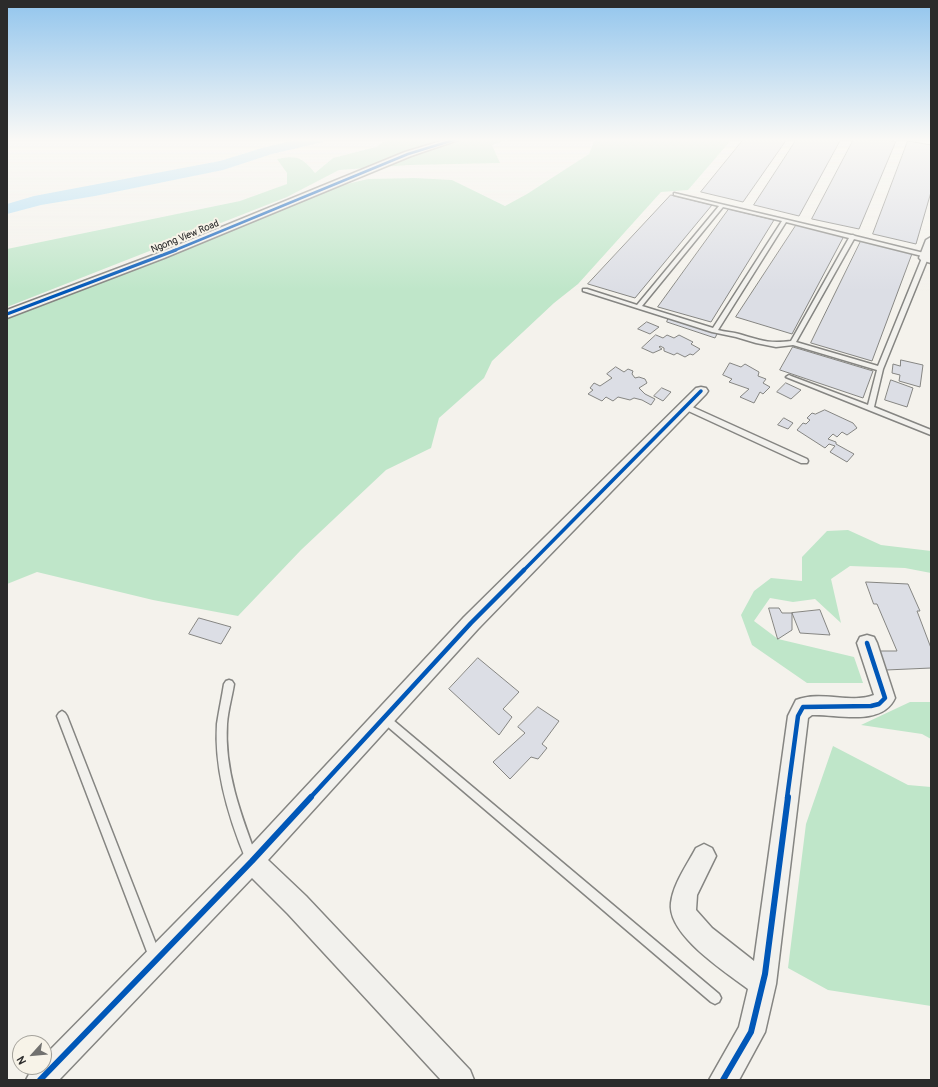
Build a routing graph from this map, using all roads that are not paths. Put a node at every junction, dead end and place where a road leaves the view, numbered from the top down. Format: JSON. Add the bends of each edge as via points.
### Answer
{"nodes":[{"id":1,"x":321,"y":190,"type":"edge"},
{"id":2,"x":676,"y":194,"type":"dead end"},
{"id":3,"x":722,"y":206,"type":"junction"},
{"id":4,"x":784,"y":220,"type":"junction"},
{"id":5,"x":853,"y":236,"type":"junction"},
{"id":6,"x":931,"y":240,"type":"edge"},
{"id":7,"x":927,"y":258,"type":"edge"},
{"id":8,"x":585,"y":290,"type":"dead end"},
{"id":9,"x":639,"y":306,"type":"junction"},
{"id":10,"x":7,"y":314,"type":"edge"},
{"id":11,"x":714,"y":331,"type":"junction"},
{"id":12,"x":793,"y":343,"type":"junction"},
{"id":13,"x":880,"y":369,"type":"junction"},
{"id":14,"x":790,"y":377,"type":"dead end"},
{"id":15,"x":701,"y":391,"type":"dead end"},
{"id":16,"x":686,"y":407,"type":"junction"},
{"id":17,"x":870,"y":408,"type":"junction"},
{"id":18,"x":931,"y":433,"type":"edge"},
{"id":19,"x":804,"y":461,"type":"dead end"},
{"id":20,"x":867,"y":643,"type":"dead end"},
{"id":21,"x":229,"y":684,"type":"dead end"},
{"id":22,"x":62,"y":716,"type":"dead end"},
{"id":23,"x":384,"y":717,"type":"junction"},
{"id":24,"x":704,"y":856,"type":"dead end"},
{"id":25,"x":252,"y":861,"type":"junction"},
{"id":26,"x":156,"y":960,"type":"junction"},
{"id":27,"x":763,"y":984,"type":"junction"},
{"id":28,"x":715,"y":998,"type":"dead end"},
{"id":29,"x":40,"y":1080,"type":"edge"},
{"id":30,"x":460,"y":1080,"type":"edge"},
{"id":31,"x":723,"y":1080,"type":"edge"}],
"edges":[{"from":1,"to":10,"type":"street","name":"Ngong View Road","via":[[160,256]]},
{"from":2,"to":3,"type":"lane"},
{"from":3,"to":4,"type":"lane"},
{"from":3,"to":9,"type":"lane"},
{"from":4,"to":5,"type":"lane"},
{"from":4,"to":11,"type":"lane"},
{"from":5,"to":7,"type":"lane"},
{"from":5,"to":12,"type":"lane"},
{"from":6,"to":7,"type":"street"},
{"from":7,"to":13,"type":"lane"},
{"from":8,"to":9,"type":"lane"},
{"from":9,"to":11,"type":"lane"},
{"from":11,"to":12,"type":"lane","via":[[776,345]]},
{"from":12,"to":13,"type":"lane"},
{"from":13,"to":17,"type":"lane"},
{"from":14,"to":17,"type":"lane"},
{"from":15,"to":16,"type":"street"},
{"from":16,"to":19,"type":"lane"},
{"from":16,"to":23,"type":"street","via":[[476,617]]},
{"from":17,"to":18,"type":"lane"},
{"from":20,"to":27,"type":"street","via":[[885,698],[879,704],[868,706],[815,704],[803,707],[798,716]]},
{"from":21,"to":25,"type":"lane","via":[[222,729],[224,771]]},
{"from":22,"to":26,"type":"lane"},
{"from":23,"to":25,"type":"street"},
{"from":23,"to":28,"type":"lane"},
{"from":24,"to":27,"type":"street","via":[[682,906],[684,917],[700,934]]},
{"from":25,"to":26,"type":"street"},
{"from":25,"to":30,"type":"street"},
{"from":26,"to":29,"type":"street"},
{"from":27,"to":31,"type":"street","via":[[751,1032]]}]}
